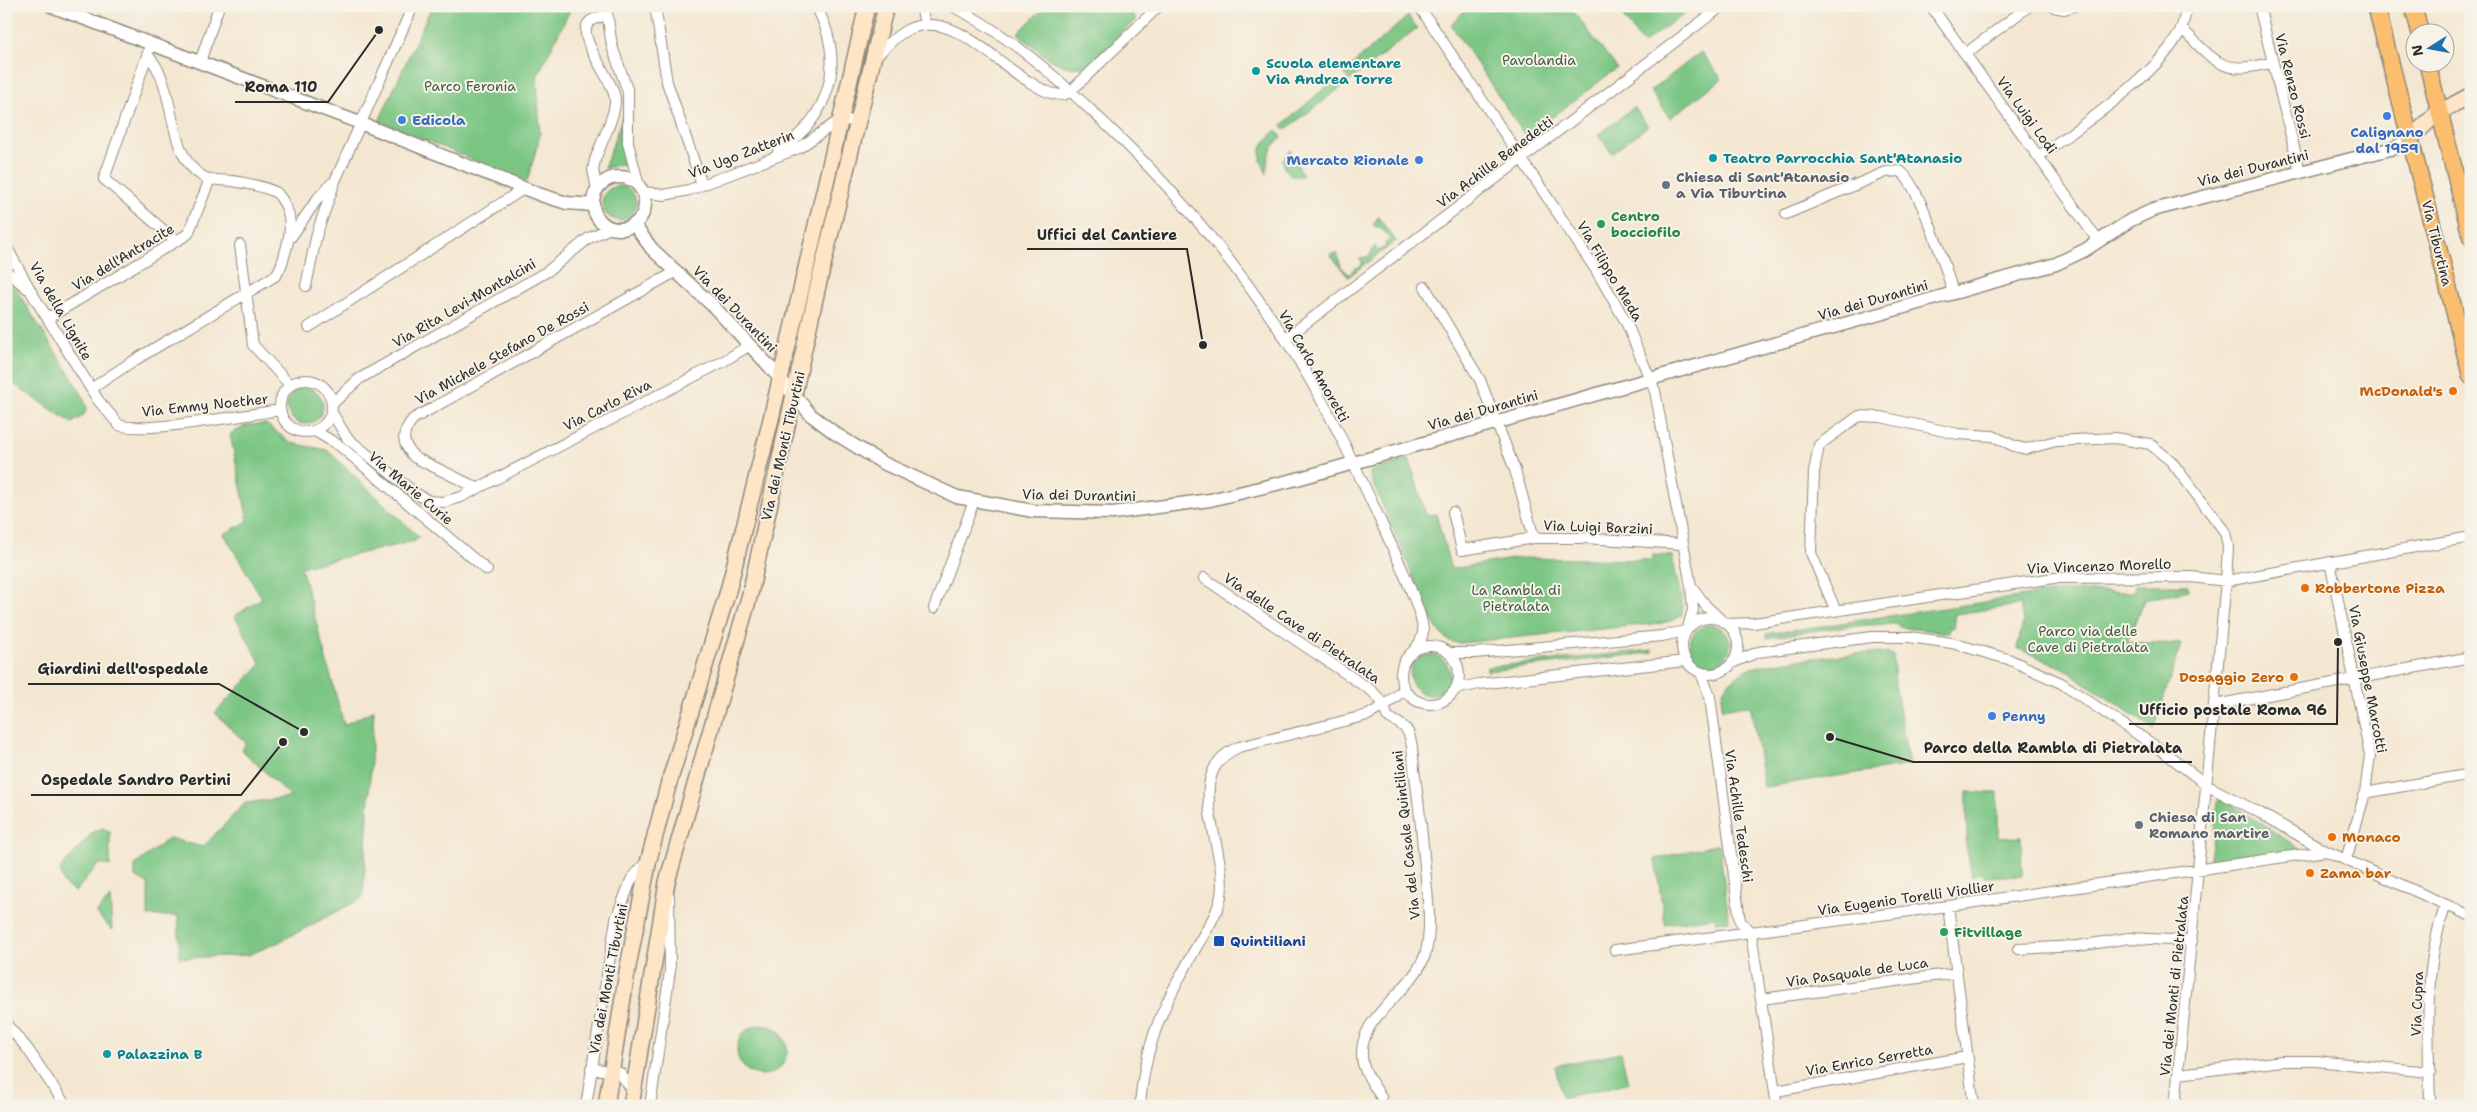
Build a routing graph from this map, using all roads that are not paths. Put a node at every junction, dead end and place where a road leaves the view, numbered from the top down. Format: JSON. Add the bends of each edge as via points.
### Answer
{"nodes":[{"id":1,"x":51,"y":6,"type":"edge"},
{"id":2,"x":219,"y":6,"type":"edge"},
{"id":3,"x":413,"y":6,"type":"edge"},
{"id":4,"x":655,"y":6,"type":"edge"},
{"id":5,"x":816,"y":6,"type":"edge"},
{"id":6,"x":867,"y":6,"type":"edge"},
{"id":7,"x":886,"y":6,"type":"edge"},
{"id":8,"x":923,"y":6,"type":"edge"},
{"id":9,"x":952,"y":6,"type":"edge"},
{"id":10,"x":1160,"y":6,"type":"edge"},
{"id":11,"x":1419,"y":6,"type":"edge"},
{"id":12,"x":1722,"y":6,"type":"edge"},
{"id":13,"x":1931,"y":6,"type":"edge"},
{"id":14,"x":2029,"y":6,"type":"edge"},
{"id":15,"x":2054,"y":6,"type":"edge"},
{"id":16,"x":2074,"y":6,"type":"edge"},
{"id":17,"x":2187,"y":6,"type":"edge"},
{"id":18,"x":2259,"y":6,"type":"edge"},
{"id":19,"x":2376,"y":6,"type":"edge"},
{"id":20,"x":2413,"y":6,"type":"edge"},
{"id":21,"x":607,"y":11,"type":"edge"},
{"id":22,"x":2417,"y":22,"type":"edge"},
{"id":23,"x":925,"y":23,"type":"junction"},
{"id":24,"x":2181,"y":28,"type":"junction"},
{"id":25,"x":149,"y":50,"type":"junction"},
{"id":26,"x":1965,"y":54,"type":"junction"},
{"id":27,"x":874,"y":58,"type":"junction"},
{"id":28,"x":200,"y":62,"type":"junction"},
{"id":29,"x":2273,"y":62,"type":"junction"},
{"id":30,"x":2430,"y":72,"type":"edge"},
{"id":31,"x":1071,"y":91,"type":"junction"},
{"id":32,"x":2471,"y":95,"type":"edge"},
{"id":33,"x":2440,"y":111,"type":"junction"},
{"id":34,"x":841,"y":119,"type":"junction"},
{"id":35,"x":858,"y":122,"type":"junction"},
{"id":36,"x":360,"y":123,"type":"junction"},
{"id":37,"x":2410,"y":139,"type":"junction"},
{"id":38,"x":2039,"y":156,"type":"junction"},
{"id":39,"x":770,"y":158,"type":"junction"},
{"id":40,"x":1522,"y":158,"type":"junction"},
{"id":41,"x":2300,"y":172,"type":"junction"},
{"id":42,"x":210,"y":179,"type":"junction"},
{"id":43,"x":335,"y":181,"type":"junction"},
{"id":44,"x":702,"y":185,"type":"junction"},
{"id":45,"x":525,"y":188,"type":"junction"},
{"id":46,"x":597,"y":188,"type":"junction"},
{"id":47,"x":641,"y":189,"type":"junction"},
{"id":48,"x":2467,"y":202,"type":"edge"},
{"id":49,"x":593,"y":205,"type":"junction"},
{"id":50,"x":1786,"y":214,"type":"dead end"},
{"id":51,"x":635,"y":226,"type":"junction"},
{"id":52,"x":610,"y":228,"type":"junction"},
{"id":53,"x":2471,"y":237,"type":"edge"},
{"id":54,"x":289,"y":239,"type":"junction"},
{"id":55,"x":176,"y":241,"type":"junction"},
{"id":56,"x":2099,"y":242,"type":"junction"},
{"id":57,"x":240,"y":245,"type":"dead end"},
{"id":58,"x":6,"y":246,"type":"edge"},
{"id":59,"x":13,"y":257,"type":"junction"},
{"id":60,"x":6,"y":266,"type":"edge"},
{"id":61,"x":6,"y":271,"type":"edge"},
{"id":62,"x":677,"y":271,"type":"junction"},
{"id":63,"x":306,"y":286,"type":"dead end"},
{"id":64,"x":1425,"y":287,"type":"dead end"},
{"id":65,"x":247,"y":293,"type":"junction"},
{"id":66,"x":1953,"y":293,"type":"junction"},
{"id":67,"x":34,"y":295,"type":"junction"},
{"id":68,"x":48,"y":318,"type":"junction"},
{"id":69,"x":309,"y":327,"type":"dead end"},
{"id":70,"x":1285,"y":339,"type":"junction"},
{"id":71,"x":750,"y":345,"type":"junction"},
{"id":72,"x":2471,"y":376,"type":"edge"},
{"id":73,"x":780,"y":378,"type":"junction"},
{"id":74,"x":1651,"y":378,"type":"junction"},
{"id":75,"x":290,"y":385,"type":"junction"},
{"id":76,"x":92,"y":389,"type":"junction"},
{"id":77,"x":795,"y":395,"type":"junction"},
{"id":78,"x":332,"y":408,"type":"junction"},
{"id":79,"x":280,"y":410,"type":"junction"},
{"id":80,"x":1498,"y":422,"type":"junction"},
{"id":81,"x":315,"y":431,"type":"junction"},
{"id":82,"x":1353,"y":463,"type":"junction"},
{"id":83,"x":477,"y":488,"type":"junction"},
{"id":84,"x":974,"y":501,"type":"junction"},
{"id":85,"x":1453,"y":512,"type":"dead end"},
{"id":86,"x":2471,"y":537,"type":"edge"},
{"id":87,"x":1534,"y":538,"type":"junction"},
{"id":88,"x":1683,"y":544,"type":"junction"},
{"id":89,"x":2330,"y":562,"type":"junction"},
{"id":90,"x":487,"y":570,"type":"dead end"},
{"id":91,"x":1204,"y":578,"type":"dead end"},
{"id":92,"x":2226,"y":581,"type":"junction"},
{"id":93,"x":1691,"y":586,"type":"junction"},
{"id":94,"x":934,"y":608,"type":"dead end"},
{"id":95,"x":1836,"y":611,"type":"junction"},
{"id":96,"x":1724,"y":622,"type":"junction"},
{"id":97,"x":1686,"y":629,"type":"junction"},
{"id":98,"x":1416,"y":650,"type":"junction"},
{"id":99,"x":1449,"y":653,"type":"junction"},
{"id":100,"x":2471,"y":657,"type":"edge"},
{"id":101,"x":1685,"y":661,"type":"junction"},
{"id":102,"x":1732,"y":663,"type":"junction"},
{"id":103,"x":1721,"y":672,"type":"junction"},
{"id":104,"x":1701,"y":673,"type":"junction"},
{"id":105,"x":2354,"y":678,"type":"junction"},
{"id":106,"x":1405,"y":689,"type":"junction"},
{"id":107,"x":1455,"y":689,"type":"junction"},
{"id":108,"x":1710,"y":697,"type":"junction"},
{"id":109,"x":2215,"y":705,"type":"junction"},
{"id":110,"x":1384,"y":706,"type":"junction"},
{"id":111,"x":2471,"y":774,"type":"edge"},
{"id":112,"x":2208,"y":786,"type":"junction"},
{"id":113,"x":2365,"y":793,"type":"junction"},
{"id":114,"x":2326,"y":850,"type":"junction"},
{"id":115,"x":649,"y":859,"type":"junction"},
{"id":116,"x":2346,"y":860,"type":"junction"},
{"id":117,"x":2200,"y":869,"type":"junction"},
{"id":118,"x":667,"y":882,"type":"junction"},
{"id":119,"x":2446,"y":905,"type":"junction"},
{"id":120,"x":1948,"y":906,"type":"junction"},
{"id":121,"x":2471,"y":916,"type":"edge"},
{"id":122,"x":1752,"y":933,"type":"junction"},
{"id":123,"x":2192,"y":941,"type":"junction"},
{"id":124,"x":1615,"y":950,"type":"dead end"},
{"id":125,"x":2018,"y":950,"type":"dead end"},
{"id":126,"x":1956,"y":973,"type":"junction"},
{"id":127,"x":1762,"y":999,"type":"junction"},
{"id":128,"x":6,"y":1024,"type":"edge"},
{"id":129,"x":1967,"y":1057,"type":"junction"},
{"id":130,"x":591,"y":1068,"type":"junction"},
{"id":131,"x":611,"y":1070,"type":"junction"},
{"id":132,"x":2430,"y":1072,"type":"junction"},
{"id":133,"x":2179,"y":1074,"type":"junction"},
{"id":134,"x":1776,"y":1091,"type":"junction"},
{"id":135,"x":1381,"y":1097,"type":"dead end"},
{"id":136,"x":632,"y":1098,"type":"edge"},
{"id":137,"x":66,"y":1106,"type":"edge"},
{"id":138,"x":586,"y":1106,"type":"edge"},
{"id":139,"x":606,"y":1106,"type":"edge"},
{"id":140,"x":650,"y":1106,"type":"edge"},
{"id":141,"x":1140,"y":1106,"type":"edge"},
{"id":142,"x":1777,"y":1106,"type":"edge"},
{"id":143,"x":1974,"y":1106,"type":"edge"},
{"id":144,"x":2175,"y":1106,"type":"edge"},
{"id":145,"x":2430,"y":1106,"type":"edge"}],
"edges":[{"from":1,"to":25,"type":"street"},
{"from":2,"to":28,"type":"street"},
{"from":3,"to":36,"type":"street"},
{"from":4,"to":44,"type":"street","via":[[667,82]]},
{"from":5,"to":39,"type":"street","via":[[831,45],[832,72],[827,92],[804,131]]},
{"from":6,"to":34,"type":"main road","name":"Via dei Monti Tiburtini"},
{"from":7,"to":27,"type":"main road","name":"Via dei Monti Tiburtini"},
{"from":8,"to":23,"type":"street"},
{"from":9,"to":31,"type":"street","name":"Via Carlo Amoretti","via":[[1008,41]]},
{"from":10,"to":31,"type":"street"},
{"from":11,"to":40,"type":"street","name":"Via Filippo Meda"},
{"from":12,"to":40,"type":"street","name":"Via Achille Benedetti"},
{"from":13,"to":26,"type":"street","name":"Via Luigi Lodi"},
{"from":14,"to":26,"type":"street"},
{"from":15,"to":16,"type":"street","via":[[2064,9]]},
{"from":17,"to":24,"type":"street"},
{"from":18,"to":29,"type":"street","name":"Via Renzo Rossi"},
{"from":19,"to":37,"type":"main road","name":"Via Tiburtina"},
{"from":20,"to":22,"type":"main road"},
{"from":21,"to":46,"type":"street","via":[[592,19],[585,31],[589,47],[611,82],[616,100],[595,160]]},
{"from":21,"to":47,"type":"street","via":[[612,46],[628,92],[628,143]]},
{"from":23,"to":27,"type":"street","via":[[901,33]]},
{"from":23,"to":31,"type":"street","via":[[944,26],[965,37],[1040,88],[1057,95]]},
{"from":24,"to":29,"type":"street","via":[[2210,56],[2230,68],[2248,69]]},
{"from":24,"to":38,"type":"street","via":[[2164,53],[2131,86]]},
{"from":25,"to":28,"type":"street"},
{"from":25,"to":42,"type":"street","via":[[158,68],[186,158],[198,173]]},
{"from":25,"to":55,"type":"street","via":[[104,179]]},
{"from":26,"to":38,"type":"street","name":"Via Luigi Lodi"},
{"from":27,"to":35,"type":"main road","name":"Via dei Monti Tiburtini"},
{"from":28,"to":36,"type":"street"},
{"from":29,"to":41,"type":"street","name":"Via Renzo Rossi"},
{"from":30,"to":33,"type":"main road"},
{"from":31,"to":70,"type":"street","name":"Via Carlo Amoretti","via":[[1123,139],[1214,240]]},
{"from":32,"to":33,"type":"main road"},
{"from":33,"to":37,"type":"main road"},
{"from":33,"to":48,"type":"main road"},
{"from":34,"to":35,"type":"street"},
{"from":34,"to":39,"type":"street","name":"Via Ugo Zatterin","via":[[807,143]]},
{"from":34,"to":73,"type":"main road","name":"Via dei Monti Tiburtini"},
{"from":35,"to":77,"type":"main road","name":"Via dei Monti Tiburtini"},
{"from":36,"to":43,"type":"street"},
{"from":36,"to":45,"type":"street"},
{"from":37,"to":41,"type":"street","name":"Via dei Durantini","via":[[2394,148]]},
{"from":37,"to":72,"type":"main road","name":"Via Tiburtina"},
{"from":38,"to":56,"type":"street","name":"Via Luigi Lodi"},
{"from":39,"to":44,"type":"street","name":"Via Ugo Zatterin"},
{"from":40,"to":70,"type":"street","name":"Via Achille Benedetti"},
{"from":40,"to":74,"type":"street","name":"Via Filippo Meda","via":[[1618,307]]},
{"from":41,"to":56,"type":"street","name":"Via dei Durantini","via":[[2153,210],[2131,220]]},
{"from":42,"to":54,"type":"street","via":[[243,183],[276,193],[290,216]]},
{"from":42,"to":55,"type":"street","name":"Via dell'Antracite","via":[[192,228]]},
{"from":43,"to":54,"type":"street","via":[[318,198]]},
{"from":43,"to":63,"type":"street","via":[[317,233]]},
{"from":44,"to":47,"type":"street","name":"Via Ugo Zatterin","via":[[673,194]]},
{"from":45,"to":49,"type":"street","via":[[560,201]]},
{"from":45,"to":69,"type":"street"},
{"from":46,"to":47,"type":"street","via":[[617,177],[627,178]]},
{"from":46,"to":49,"type":"street"},
{"from":47,"to":51,"type":"street","via":[[644,212]]},
{"from":48,"to":53,"type":"main road"},
{"from":49,"to":52,"type":"street","via":[[600,221]]},
{"from":50,"to":66,"type":"street","via":[[1886,172],[1900,171],[1907,178],[1936,240]]},
{"from":51,"to":52,"type":"street","via":[[619,230]]},
{"from":51,"to":62,"type":"street","name":"Via dei Durantini","via":[[652,249]]},
{"from":52,"to":78,"type":"street","name":"Via Rita Levi-Montalcini","via":[[589,238],[548,271],[358,379]]},
{"from":54,"to":65,"type":"street","via":[[278,273]]},
{"from":55,"to":68,"type":"street","name":"Via dell'Antracite"},
{"from":56,"to":66,"type":"street","name":"Via dei Durantini","via":[[2067,260]]},
{"from":57,"to":65,"type":"street"},
{"from":58,"to":59,"type":"street","name":"Via della Lignite"},
{"from":59,"to":60,"type":"street"},
{"from":59,"to":67,"type":"street","name":"Via della Lignite"},
{"from":61,"to":67,"type":"street"},
{"from":62,"to":71,"type":"street","name":"Via dei Durantini"},
{"from":62,"to":83,"type":"street","name":"Via Michele Stefano De Rossi","via":[[414,419],[405,429],[406,448],[414,456]]},
{"from":64,"to":80,"type":"street","via":[[1470,361]]},
{"from":65,"to":75,"type":"street","via":[[253,345]]},
{"from":65,"to":76,"type":"street"},
{"from":66,"to":74,"type":"street","name":"Via dei Durantini"},
{"from":67,"to":68,"type":"street","name":"Via della Lignite"},
{"from":68,"to":76,"type":"street","name":"Via della Lignite"},
{"from":70,"to":82,"type":"street","name":"Via Carlo Amoretti"},
{"from":71,"to":73,"type":"street","name":"Via dei Durantini"},
{"from":71,"to":83,"type":"street","name":"Via Carlo Riva"},
{"from":73,"to":77,"type":"street","name":"Via dei Durantini"},
{"from":73,"to":115,"type":"main road","name":"Via dei Monti Tiburtini","via":[[728,591],[670,777]]},
{"from":74,"to":80,"type":"street","name":"Via dei Durantini"},
{"from":74,"to":88,"type":"street","name":"Via Filippo Meda"},
{"from":75,"to":78,"type":"street","via":[[303,380],[316,382],[327,391]]},
{"from":75,"to":79,"type":"street","via":[[282,396]]},
{"from":76,"to":79,"type":"street","name":"Via Emmy Noether","via":[[112,419],[124,427],[179,424]]},
{"from":77,"to":84,"type":"street","name":"Via dei Durantini","via":[[805,410],[824,425],[881,462],[924,483]]},
{"from":77,"to":118,"type":"main road","name":"Via dei Monti Tiburtini","via":[[739,635]]},
{"from":78,"to":81,"type":"street","via":[[326,423]]},
{"from":78,"to":83,"type":"street","name":"Via Carlo Riva","via":[[347,438],[415,493],[442,502]]},
{"from":79,"to":81,"type":"street","via":[[285,422],[294,430]]},
{"from":80,"to":82,"type":"street","name":"Via dei Durantini"},
{"from":80,"to":87,"type":"street"},
{"from":81,"to":90,"type":"street","name":"Via Marie Curie","via":[[340,446]]},
{"from":82,"to":84,"type":"street","name":"Via dei Durantini","via":[[1210,500],[1139,511],[1033,511]]},
{"from":82,"to":98,"type":"street","name":"Via Carlo Amoretti","via":[[1421,618],[1422,637]]},
{"from":84,"to":94,"type":"street"},
{"from":85,"to":87,"type":"street","name":"Via Luigi Barzini","via":[[1462,550]]},
{"from":86,"to":89,"type":"street","name":"Via Vincenzo Morello"},
{"from":87,"to":88,"type":"street","name":"Via Luigi Barzini"},
{"from":88,"to":93,"type":"street","name":"Via Filippo Meda"},
{"from":89,"to":92,"type":"street","name":"Via Vincenzo Morello"},
{"from":89,"to":105,"type":"street","name":"Via Giuseppe Marcotti"},
{"from":91,"to":110,"type":"street","name":"Via delle Cave di Pietralata","via":[[1372,691]]},
{"from":92,"to":95,"type":"street","name":"Via Vincenzo Morello","via":[[2192,577],[2054,578]]},
{"from":92,"to":95,"type":"street","name":"Via dei Monti di Pietralata","via":[[2228,547],[2225,532],[2171,461],[2150,444],[2115,438],[2056,441],[2026,449],[1993,436],[1958,434],[1881,417],[1860,416],[1819,445],[1814,472],[1811,553]]},
{"from":92,"to":109,"type":"street","name":"Via dei Monti di Pietralata"},
{"from":93,"to":96,"type":"street","name":"Via Filippo Meda"},
{"from":93,"to":97,"type":"street","name":"Via Filippo Meda","via":[[1693,610]]},
{"from":95,"to":96,"type":"street","name":"Via Vincenzo Morello","via":[[1754,623]]},
{"from":96,"to":97,"type":"street","via":[[1704,618]]},
{"from":96,"to":102,"type":"street","via":[[1736,634],[1738,644]]},
{"from":97,"to":99,"type":"street","via":[[1669,635],[1622,640]]},
{"from":97,"to":101,"type":"street","via":[[1681,643]]},
{"from":98,"to":99,"type":"street","via":[[1430,646]]},
{"from":98,"to":106,"type":"street","via":[[1403,664],[1401,674]]},
{"from":99,"to":107,"type":"street","via":[[1458,670]]},
{"from":100,"to":105,"type":"street"},
{"from":101,"to":104,"type":"street"},
{"from":101,"to":107,"type":"street"},
{"from":102,"to":103,"type":"street"},
{"from":102,"to":112,"type":"street","via":[[1758,652],[1864,637],[1927,639],[1966,646],[2017,662],[2061,683],[2164,752]]},
{"from":103,"to":104,"type":"street"},
{"from":103,"to":108,"type":"street"},
{"from":104,"to":108,"type":"street","name":"Via Achille Tedeschi"},
{"from":105,"to":109,"type":"street"},
{"from":105,"to":113,"type":"street","name":"Via Giuseppe Marcotti","via":[[2370,755]]},
{"from":106,"to":107,"type":"street","via":[[1412,698],[1428,703],[1443,700]]},
{"from":106,"to":110,"type":"street"},
{"from":108,"to":122,"type":"street","name":"Via Achille Tedeschi","via":[[1740,922]]},
{"from":109,"to":112,"type":"street","name":"Via dei Monti di Pietralata"},
{"from":110,"to":135,"type":"street","name":"Via del Casale Quintiliani","via":[[1387,716],[1401,724],[1410,737],[1419,802],[1428,918],[1426,949],[1420,965],[1376,1019],[1363,1045],[1363,1064]]},
{"from":110,"to":141,"type":"street","via":[[1368,715],[1239,747],[1225,754],[1216,764],[1210,781],[1210,805],[1221,876],[1220,900],[1164,1008],[1147,1065]]},
{"from":111,"to":113,"type":"street"},
{"from":112,"to":114,"type":"street"},
{"from":112,"to":117,"type":"street","name":"Via dei Monti di Pietralata"},
{"from":113,"to":116,"type":"street","name":"Via Giuseppe Marcotti"},
{"from":114,"to":116,"type":"street"},
{"from":114,"to":117,"type":"street","name":"Via Eugenio Torelli Viollier"},
{"from":115,"to":130,"type":"street","name":"Via dei Monti Tiburtini","via":[[631,880],[616,919]]},
{"from":115,"to":131,"type":"main road","name":"Via dei Monti Tiburtini"},
{"from":116,"to":119,"type":"street"},
{"from":117,"to":120,"type":"street","name":"Via Eugenio Torelli Viollier"},
{"from":117,"to":123,"type":"street","name":"Via dei Monti di Pietralata"},
{"from":118,"to":136,"type":"main road","name":"Via dei Monti Tiburtini"},
{"from":118,"to":140,"type":"street","name":"Via dei Monti Tiburtini","via":[[671,917],[670,971]]},
{"from":119,"to":121,"type":"street"},
{"from":119,"to":132,"type":"street","name":"Via Cupra","via":[[2435,939],[2430,977]]},
{"from":120,"to":122,"type":"street","name":"Via Eugenio Torelli Viollier"},
{"from":120,"to":126,"type":"street"},
{"from":122,"to":124,"type":"street","name":"Via Eugenio Torelli Viollier"},
{"from":122,"to":127,"type":"street"},
{"from":123,"to":125,"type":"street","via":[[2129,938]]},
{"from":123,"to":133,"type":"street","name":"Via dei Monti di Pietralata"},
{"from":126,"to":127,"type":"street","name":"Via Pasquale de Luca"},
{"from":126,"to":129,"type":"street"},
{"from":127,"to":134,"type":"street"},
{"from":128,"to":137,"type":"street","via":[[32,1054]]},
{"from":129,"to":134,"type":"street","name":"Via Enrico Serretta"},
{"from":129,"to":143,"type":"street"},
{"from":130,"to":131,"type":"street"},
{"from":130,"to":138,"type":"street","name":"Via dei Monti Tiburtini"},
{"from":131,"to":136,"type":"street","via":[[622,1074]]},
{"from":131,"to":139,"type":"main road","name":"Via dei Monti Tiburtini"},
{"from":132,"to":133,"type":"street","via":[[2316,1061],[2282,1061]]},
{"from":132,"to":145,"type":"street","name":"Via Cupra"},
{"from":133,"to":144,"type":"street","name":"Via dei Monti di Pietralata"},
{"from":134,"to":142,"type":"street"}]}
